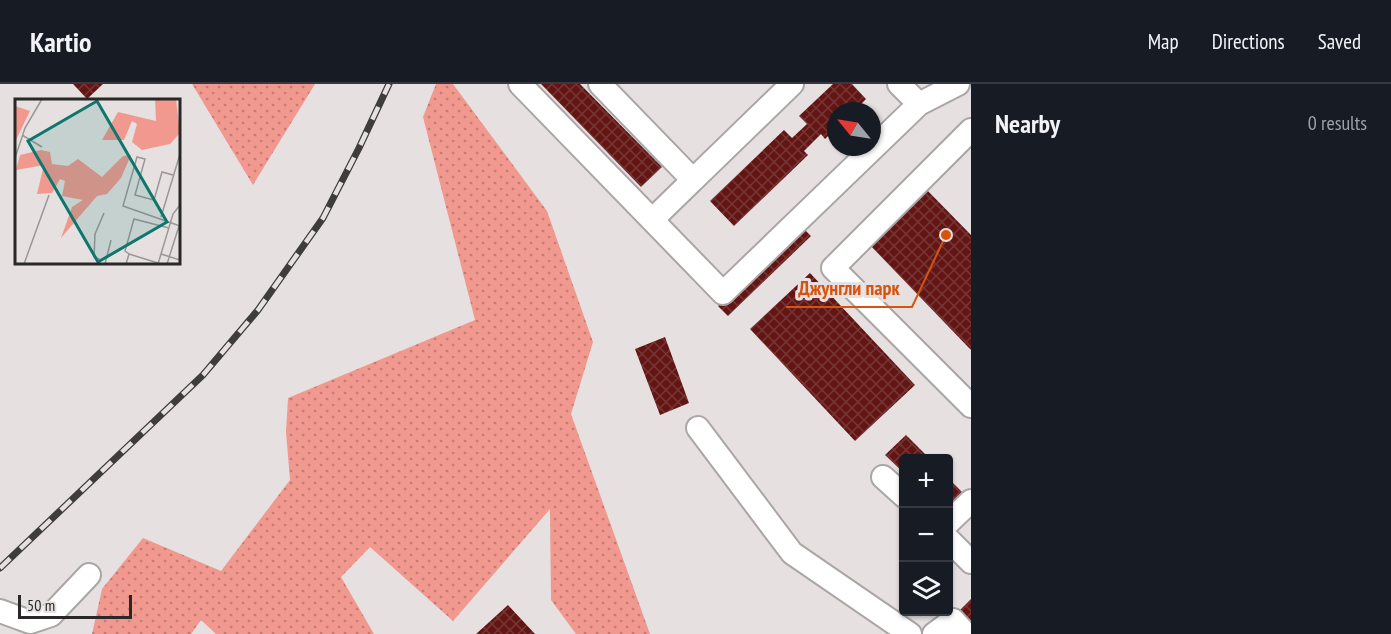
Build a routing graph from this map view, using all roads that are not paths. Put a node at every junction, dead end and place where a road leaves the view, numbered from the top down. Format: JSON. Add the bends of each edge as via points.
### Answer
{"nodes":[{"id":1,"x":520,"y":84,"type":"edge"},
{"id":2,"x":600,"y":84,"type":"edge"},
{"id":3,"x":792,"y":84,"type":"edge"},
{"id":4,"x":899,"y":84,"type":"edge"},
{"id":5,"x":958,"y":84,"type":"edge"},
{"id":6,"x":919,"y":104,"type":"junction"},
{"id":7,"x":971,"y":130,"type":"edge"},
{"id":8,"x":693,"y":180,"type":"junction"},
{"id":9,"x":652,"y":220,"type":"junction"},
{"id":10,"x":971,"y":406,"type":"edge"},
{"id":11,"x":698,"y":428,"type":"dead end"},
{"id":12,"x":883,"y":477,"type":"dead end"},
{"id":13,"x":899,"y":492,"type":"edge"},
{"id":14,"x":971,"y":501,"type":"edge"},
{"id":15,"x":953,"y":518,"type":"edge"},
{"id":16,"x":953,"y":544,"type":"edge"},
{"id":17,"x":971,"y":562,"type":"edge"},
{"id":18,"x":89,"y":575,"type":"dead end"},
{"id":19,"x":0,"y":611,"type":"edge"},
{"id":20,"x":910,"y":634,"type":"edge"},
{"id":21,"x":934,"y":634,"type":"edge"},
{"id":22,"x":966,"y":634,"type":"edge"}],
"edges":[{"from":1,"to":9,"type":"lane"},
{"from":2,"to":8,"type":"lane"},
{"from":3,"to":8,"type":"lane"},
{"from":4,"to":6,"type":"lane"},
{"from":5,"to":6,"type":"lane"},
{"from":6,"to":9,"type":"lane","via":[[723,293]]},
{"from":7,"to":10,"type":"lane","via":[[833,268]]},
{"from":8,"to":9,"type":"lane"},
{"from":11,"to":20,"type":"lane","via":[[792,553]]},
{"from":12,"to":13,"type":"lane"},
{"from":14,"to":15,"type":"lane"},
{"from":16,"to":17,"type":"lane"},
{"from":18,"to":19,"type":"lane","via":[[51,615],[30,622]]},
{"from":21,"to":22,"type":"lane","via":[[953,620]]}]}
